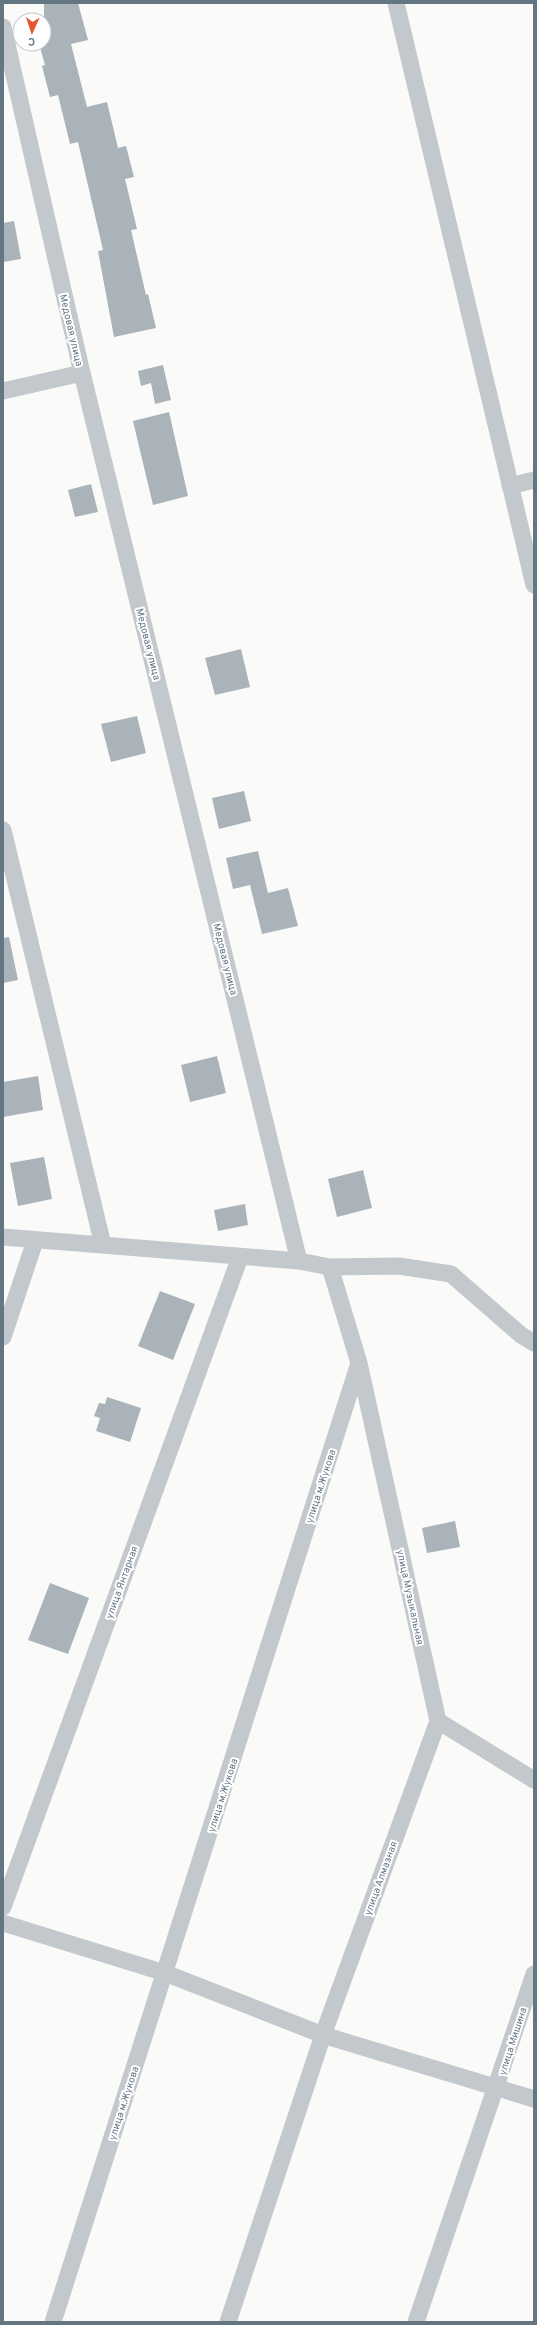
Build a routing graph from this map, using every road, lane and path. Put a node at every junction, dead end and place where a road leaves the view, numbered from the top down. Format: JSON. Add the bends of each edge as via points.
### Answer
{"nodes":[{"id":1,"x":396,"y":3,"type":"edge"},
{"id":2,"x":3,"y":27,"type":"edge"},
{"id":3,"x":82,"y":373,"type":"junction"},
{"id":4,"x":3,"y":391,"type":"edge"},
{"id":5,"x":534,"y":480,"type":"edge"},
{"id":6,"x":510,"y":486,"type":"junction"},
{"id":7,"x":534,"y":585,"type":"edge"},
{"id":8,"x":3,"y":830,"type":"edge"},
{"id":9,"x":3,"y":1237,"type":"edge"},
{"id":10,"x":35,"y":1241,"type":"junction"},
{"id":11,"x":103,"y":1245,"type":"junction"},
{"id":12,"x":240,"y":1257,"type":"junction"},
{"id":13,"x":299,"y":1261,"type":"junction"},
{"id":14,"x":330,"y":1267,"type":"junction"},
{"id":15,"x":3,"y":1337,"type":"edge"},
{"id":16,"x":534,"y":1343,"type":"edge"},
{"id":17,"x":359,"y":1363,"type":"junction"},
{"id":18,"x":438,"y":1721,"type":"junction"},
{"id":19,"x":534,"y":1780,"type":"edge"},
{"id":20,"x":3,"y":1907,"type":"edge"},
{"id":21,"x":3,"y":1923,"type":"edge"},
{"id":22,"x":165,"y":1973,"type":"junction"},
{"id":23,"x":534,"y":1974,"type":"edge"},
{"id":24,"x":323,"y":2035,"type":"junction"},
{"id":25,"x":497,"y":2086,"type":"junction"},
{"id":26,"x":534,"y":2099,"type":"edge"},
{"id":27,"x":53,"y":2322,"type":"edge"},
{"id":28,"x":228,"y":2322,"type":"edge"},
{"id":29,"x":416,"y":2322,"type":"edge"}],
"edges":[{"from":1,"to":6,"type":"street"},
{"from":2,"to":3,"type":"street","name":"Медовая улица"},
{"from":3,"to":4,"type":"street"},
{"from":3,"to":13,"type":"street","name":"Медовая улица"},
{"from":5,"to":6,"type":"street"},
{"from":6,"to":7,"type":"street"},
{"from":8,"to":11,"type":"street"},
{"from":9,"to":10,"type":"street"},
{"from":10,"to":11,"type":"street"},
{"from":10,"to":15,"type":"street"},
{"from":11,"to":12,"type":"street"},
{"from":12,"to":13,"type":"street"},
{"from":12,"to":20,"type":"street","name":"улица Янтарная"},
{"from":13,"to":14,"type":"street"},
{"from":14,"to":16,"type":"street","via":[[398,1266],[451,1274],[521,1335]]},
{"from":14,"to":17,"type":"street"},
{"from":17,"to":18,"type":"street","name":"улица Музыкальная"},
{"from":17,"to":22,"type":"street","name":"улица м.Жукова"},
{"from":18,"to":19,"type":"street"},
{"from":18,"to":24,"type":"street","name":"улица Алмазная"},
{"from":21,"to":22,"type":"street"},
{"from":22,"to":24,"type":"street"},
{"from":22,"to":27,"type":"street","name":"улица м.Жукова"},
{"from":23,"to":25,"type":"street","name":"улица Мишина"},
{"from":24,"to":25,"type":"street"},
{"from":24,"to":28,"type":"street","name":"улица Алмазная"},
{"from":25,"to":26,"type":"street"},
{"from":25,"to":29,"type":"street","name":"улица Мишина"}]}
